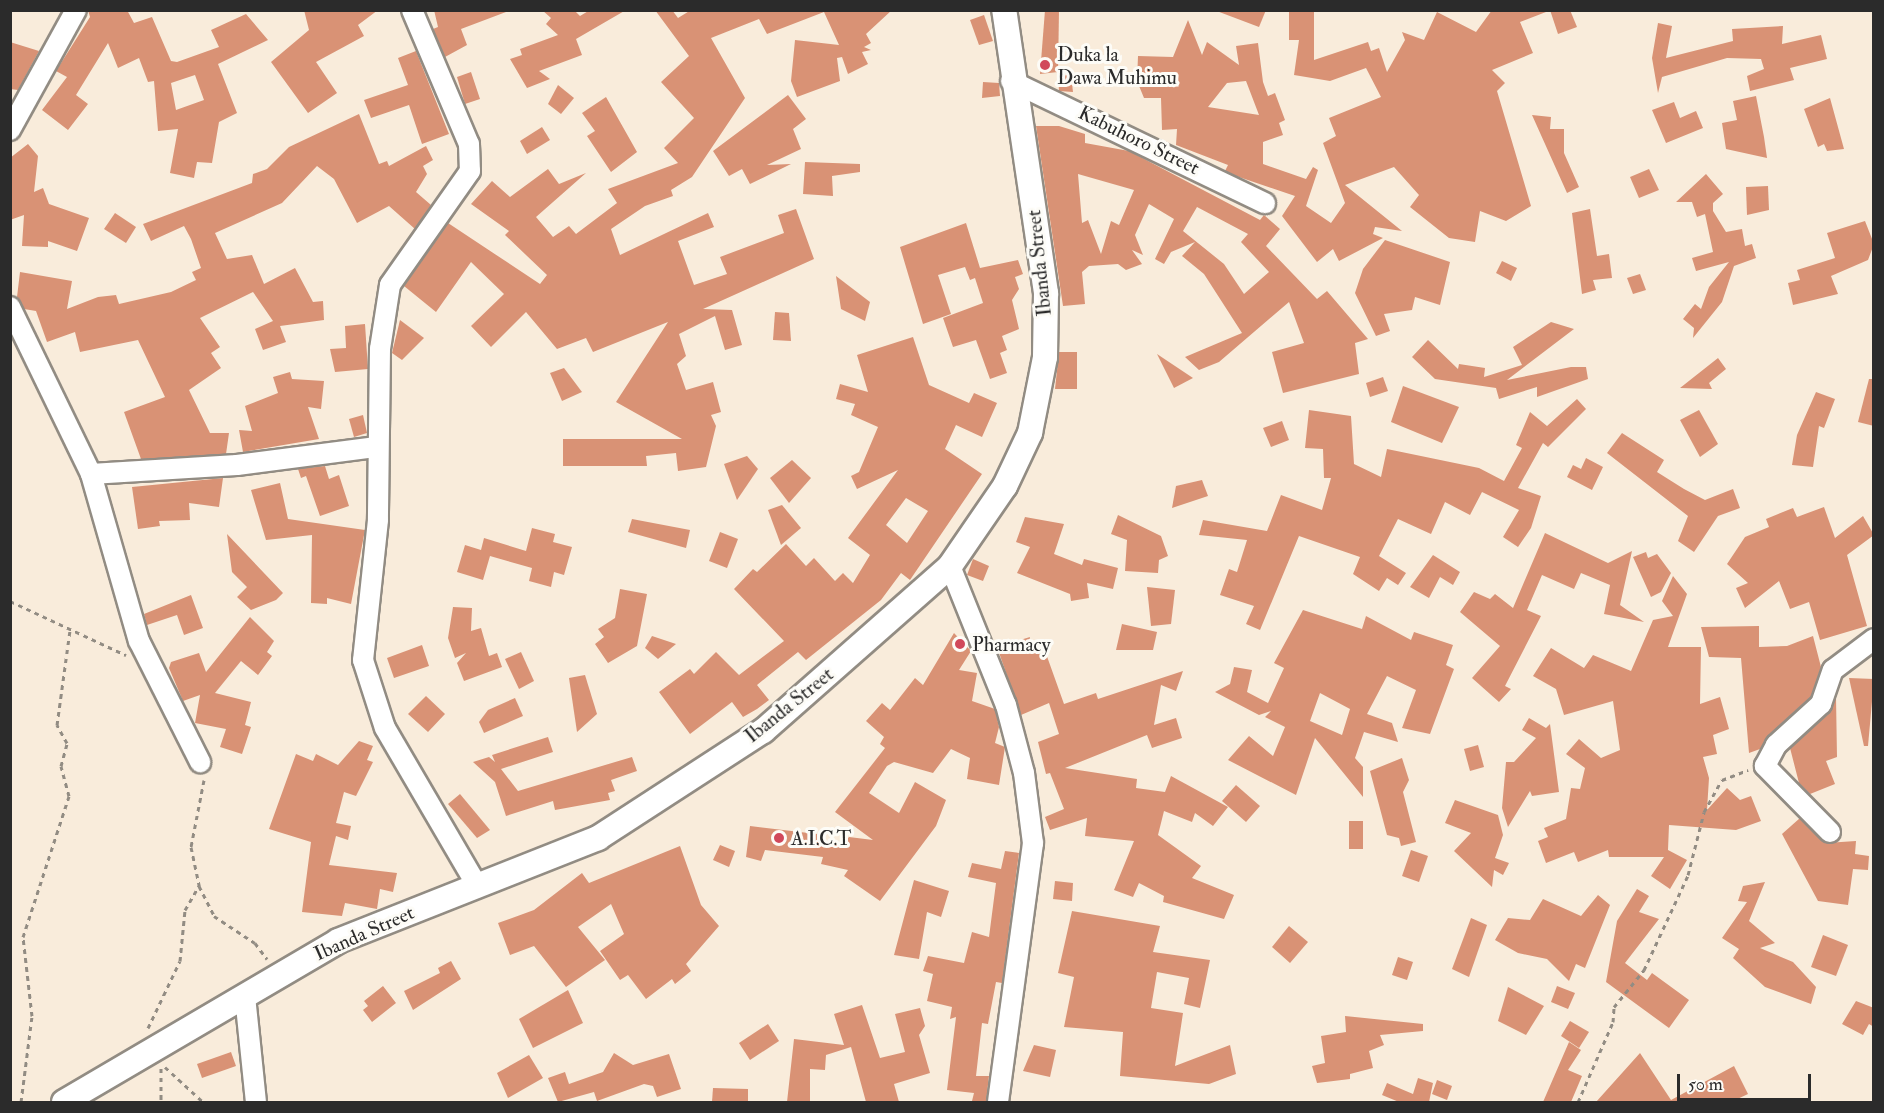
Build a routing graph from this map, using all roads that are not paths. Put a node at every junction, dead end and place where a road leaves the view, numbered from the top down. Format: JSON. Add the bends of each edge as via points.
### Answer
{"nodes":[{"id":1,"x":76,"y":10,"type":"edge"},
{"id":2,"x":412,"y":10,"type":"edge"},
{"id":3,"x":1004,"y":10,"type":"edge"},
{"id":4,"x":1011,"y":81,"type":"junction"},
{"id":5,"x":10,"y":130,"type":"edge"},
{"id":6,"x":1265,"y":203,"type":"dead end"},
{"id":7,"x":10,"y":307,"type":"edge"},
{"id":8,"x":375,"y":447,"type":"junction"},
{"id":9,"x":92,"y":474,"type":"junction"},
{"id":10,"x":950,"y":566,"type":"junction"},
{"id":11,"x":1874,"y":639,"type":"edge"},
{"id":12,"x":200,"y":762,"type":"road end"},
{"id":13,"x":1830,"y":832,"type":"dead end"},
{"id":14,"x":476,"y":884,"type":"junction"},
{"id":15,"x":245,"y":996,"type":"junction"},
{"id":16,"x":64,"y":1102,"type":"edge"},
{"id":17,"x":256,"y":1102,"type":"edge"},
{"id":18,"x":998,"y":1102,"type":"edge"}],
"edges":[{"from":1,"to":5,"type":"street"},
{"from":2,"to":8,"type":"street","via":[[469,144],[470,171],[390,285],[380,349]]},
{"from":3,"to":4,"type":"street","name":"Ibanda Street"},
{"from":4,"to":6,"type":"street","name":"Kabuhoro Street"},
{"from":4,"to":10,"type":"street","name":"Ibanda Street","via":[[1046,293],[1045,357],[1030,432],[1005,486]]},
{"from":7,"to":9,"type":"street"},
{"from":8,"to":9,"type":"street","via":[[237,465]]},
{"from":8,"to":14,"type":"street","via":[[378,520],[363,660],[386,728]]},
{"from":9,"to":12,"type":"street","via":[[151,669]]},
{"from":10,"to":14,"type":"street","name":"Ibanda Street","via":[[763,730],[597,838]]},
{"from":10,"to":18,"type":"street","via":[[1006,705],[1024,773],[1033,843]]},
{"from":11,"to":13,"type":"street","via":[[1833,670],[1821,704],[1776,745],[1765,766]]},
{"from":14,"to":15,"type":"street","name":"Ibanda Street","via":[[338,942]]},
{"from":15,"to":16,"type":"street","name":"Ibanda Street"},
{"from":15,"to":17,"type":"street"}]}
